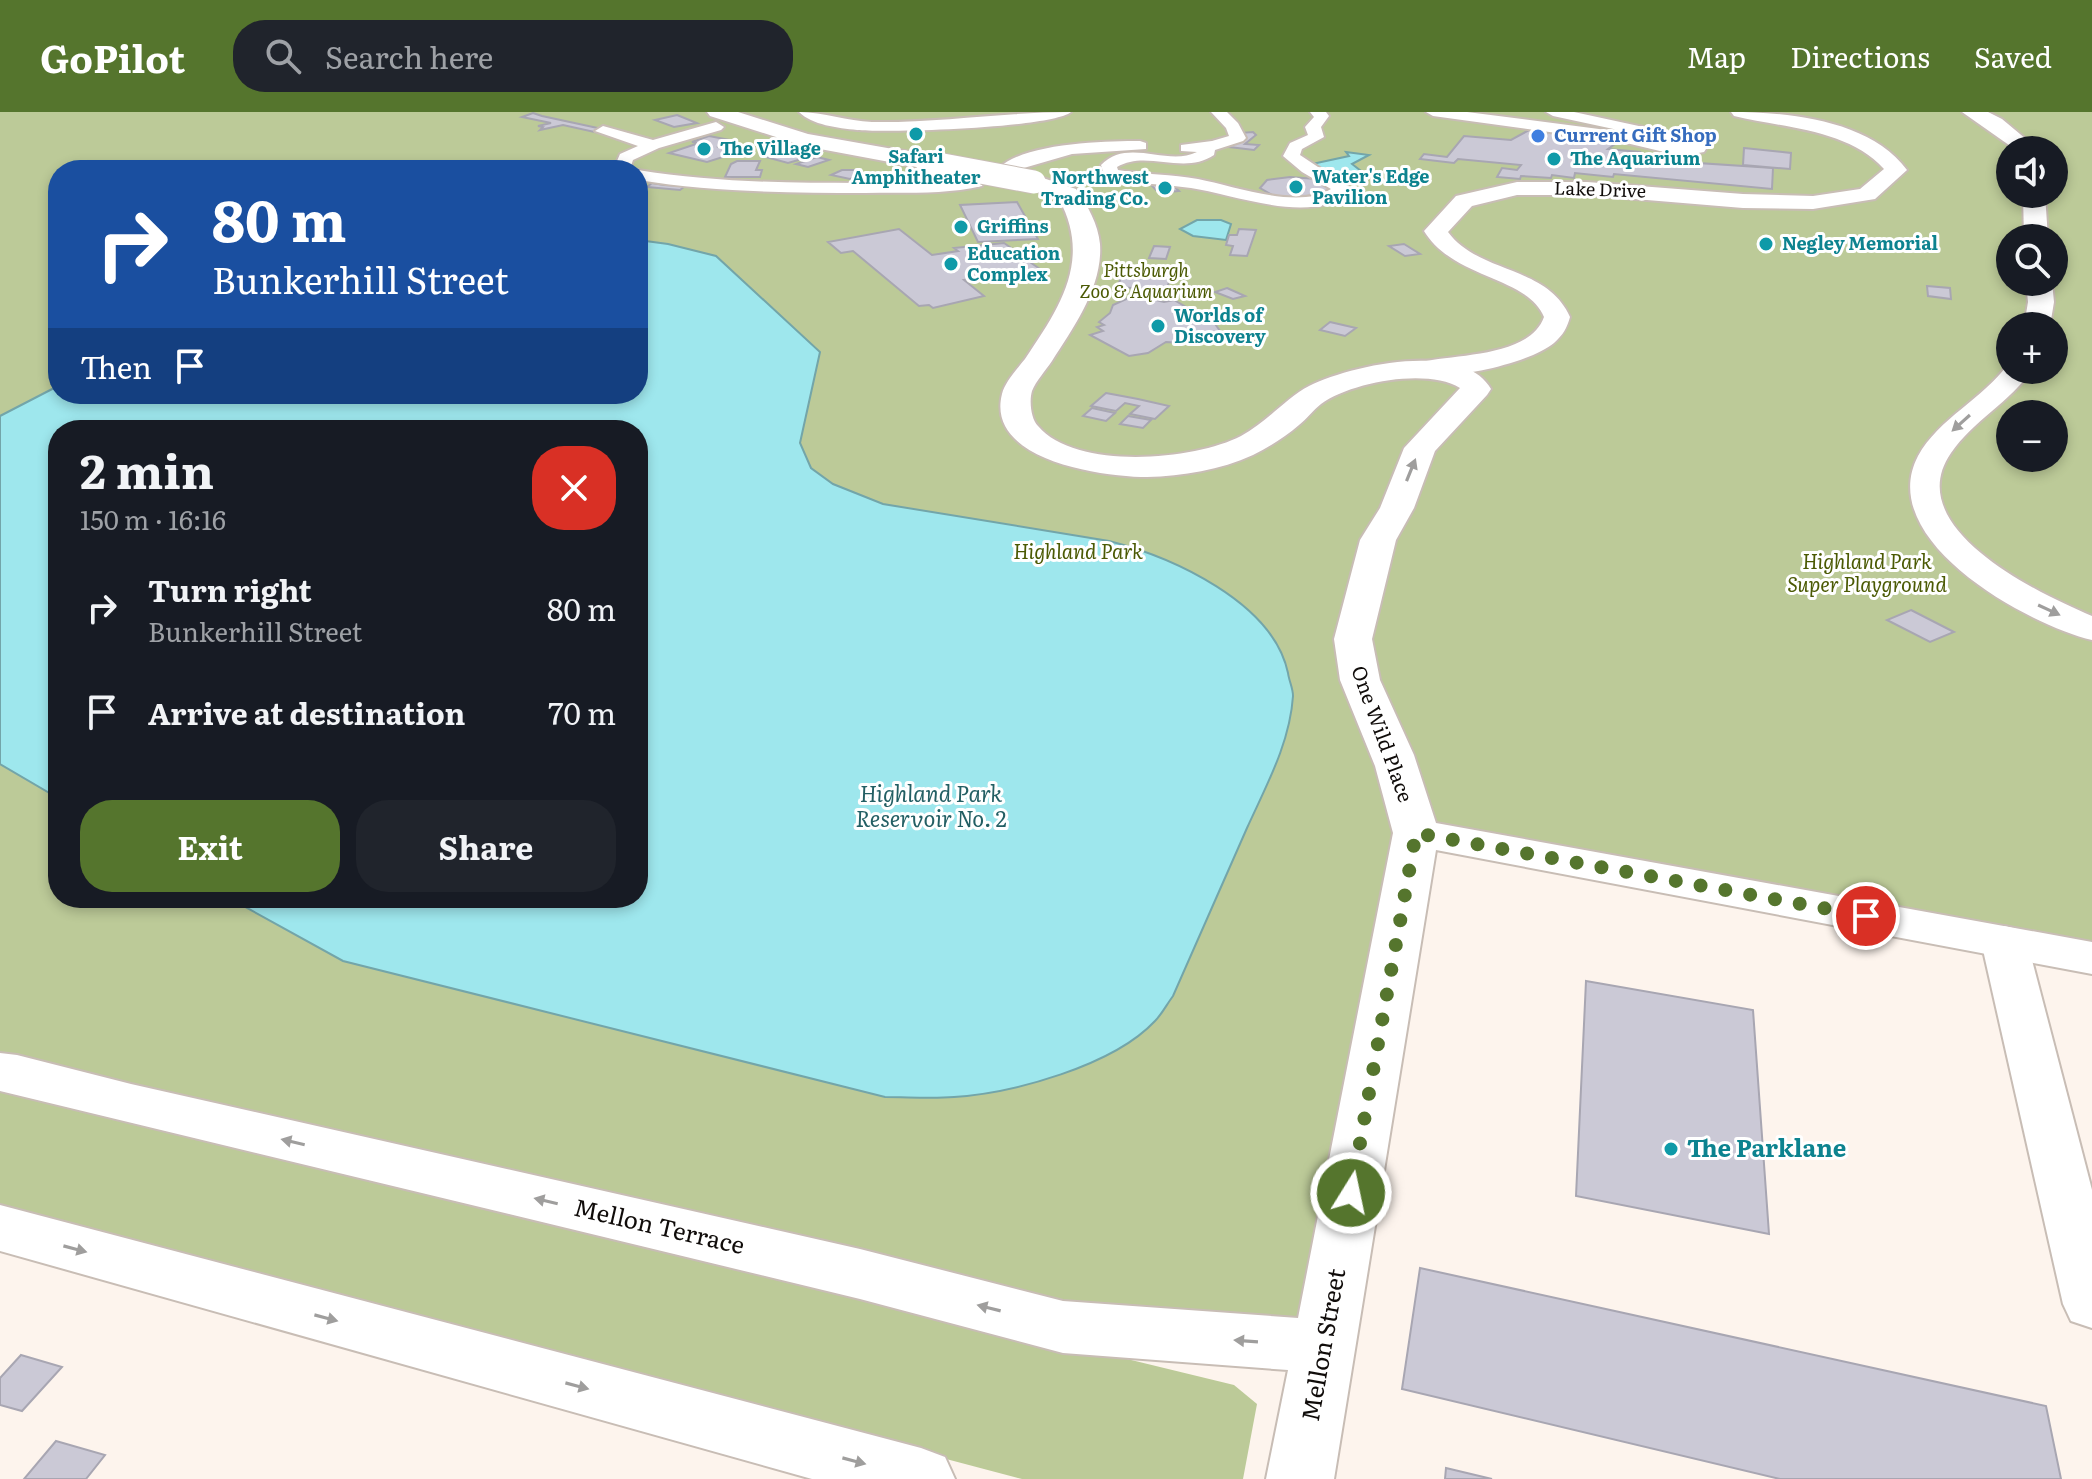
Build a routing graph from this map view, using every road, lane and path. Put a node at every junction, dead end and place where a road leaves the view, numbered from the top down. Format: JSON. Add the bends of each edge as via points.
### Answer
{"nodes":[{"id":1,"x":806,"y":112,"type":"edge"},
{"id":2,"x":1064,"y":112,"type":"edge"},
{"id":3,"x":1218,"y":112,"type":"edge"},
{"id":4,"x":1317,"y":112,"type":"edge"},
{"id":5,"x":1433,"y":112,"type":"edge"},
{"id":6,"x":1553,"y":112,"type":"edge"},
{"id":7,"x":1741,"y":112,"type":"edge"},
{"id":8,"x":1972,"y":112,"type":"edge"},
{"id":9,"x":1588,"y":115,"type":"edge"},
{"id":10,"x":717,"y":120,"type":"edge"},
{"id":11,"x":603,"y":131,"type":"dead end"},
{"id":12,"x":2013,"y":136,"type":"edge"},
{"id":13,"x":653,"y":145,"type":"junction"},
{"id":14,"x":1204,"y":147,"type":"junction"},
{"id":15,"x":625,"y":160,"type":"edge"},
{"id":16,"x":1007,"y":168,"type":"dead end"},
{"id":17,"x":648,"y":177,"type":"edge"},
{"id":18,"x":1129,"y":178,"type":"junction"},
{"id":19,"x":976,"y":182,"type":"dead end"},
{"id":20,"x":1100,"y":182,"type":"dead end"},
{"id":21,"x":1431,"y":368,"type":"junction"},
{"id":22,"x":1372,"y":377,"type":"junction"},
{"id":23,"x":2003,"y":384,"type":"edge"},
{"id":24,"x":1378,"y":540,"type":"junction"},
{"id":25,"x":2092,"y":629,"type":"edge"},
{"id":26,"x":1416,"y":833,"type":"junction"},
{"id":27,"x":2004,"y":941,"type":"junction"},
{"id":28,"x":2092,"y":958,"type":"edge"},
{"id":29,"x":0,"y":1072,"type":"edge"},
{"id":30,"x":0,"y":1228,"type":"edge"},
{"id":31,"x":2092,"y":1304,"type":"edge"},
{"id":32,"x":1324,"y":1346,"type":"junction"},
{"id":33,"x":921,"y":1479,"type":"edge"},
{"id":34,"x":1300,"y":1479,"type":"edge"}],
"edges":[{"from":1,"to":2,"type":"street","via":[[858,126],[899,128],[1018,121]]},
{"from":3,"to":14,"type":"street","via":[[1238,138]]},
{"from":4,"to":18,"type":"street","via":[[1322,116],[1313,127],[1316,137],[1296,146],[1291,156],[1343,189],[1337,195],[1292,202],[1198,184]]},
{"from":5,"to":9,"type":"street","via":[[1622,137],[1681,151],[1698,149],[1694,142]]},
{"from":6,"to":9,"type":"street"},
{"from":7,"to":21,"type":"street","name":"Lake Drive","via":[[1859,142],[1886,157],[1896,170],[1893,178],[1881,189],[1814,202],[1556,187],[1465,201],[1441,216],[1436,231],[1440,239],[1461,256],[1539,292],[1557,314],[1556,324],[1548,334],[1498,358]]},
{"from":8,"to":12,"type":"street"},
{"from":10,"to":13,"type":"street"},
{"from":10,"to":22,"type":"main road","name":"One Wild Place","bridge":true,"via":[[1034,182],[1068,194],[1090,248],[1082,287],[1017,392],[1014,412],[1041,444],[1113,465],[1203,461],[1261,438],[1326,389]]},
{"from":11,"to":13,"type":"street"},
{"from":13,"to":15,"type":"street"},
{"from":14,"to":16,"type":"street","via":[[1068,148]]},
{"from":14,"to":18,"type":"street","via":[[1208,152],[1202,158],[1132,156],[1109,165],[1111,174]]},
{"from":17,"to":19,"type":"street","via":[[789,188],[947,187]]},
{"from":18,"to":20,"type":"street"},
{"from":21,"to":22,"type":"main road","name":"One Wild Place"},
{"from":24,"to":21,"type":"main road","name":"One Wild Place","one_way":true,"via":[[1420,448],[1476,389],[1470,380]]},
{"from":22,"to":24,"type":"main road","name":"One Wild Place","via":[[1410,389],[1420,402],[1385,456],[1376,496]]},
{"from":23,"to":25,"type":"street","one_way":true,"via":[[1950,433],[1930,460],[1924,490],[1928,514],[1981,571]]},
{"from":24,"to":26,"type":"main road","name":"One Wild Place","via":[[1353,654],[1397,766]]},
{"from":26,"to":27,"type":"main road"},
{"from":26,"to":32,"type":"main road","name":"Mellon Street"},
{"from":27,"to":28,"type":"main road"},
{"from":27,"to":31,"type":"street"},
{"from":32,"to":29,"type":"main road","name":"Mellon Terrace","one_way":true,"via":[[1063,1327],[860,1274]]},
{"from":30,"to":33,"type":"main road","one_way":true},
{"from":32,"to":34,"type":"main road","name":"Mellon Street"}]}
